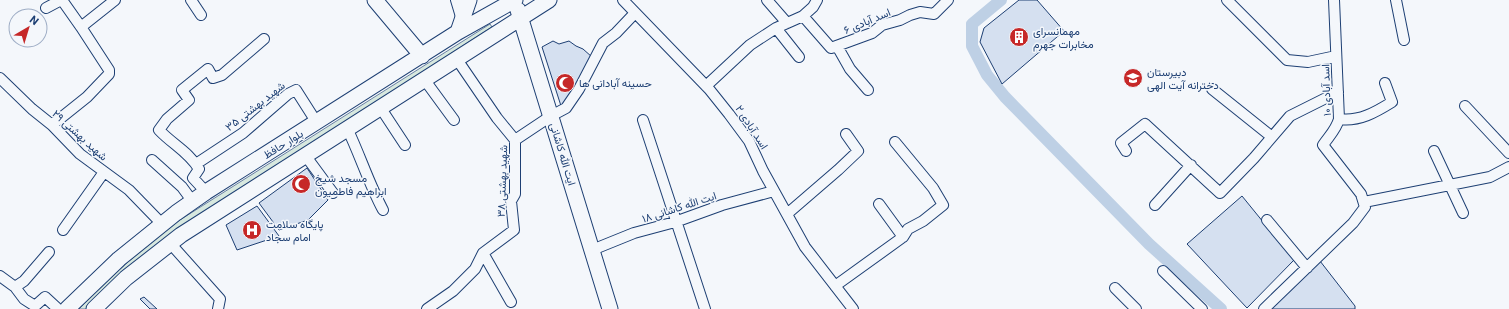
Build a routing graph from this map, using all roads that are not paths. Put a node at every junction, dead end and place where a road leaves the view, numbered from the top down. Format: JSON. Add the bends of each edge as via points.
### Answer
{"nodes":[{"id":1,"x":62,"y":0,"type":"edge"},
{"id":2,"x":115,"y":0,"type":"edge"},
{"id":3,"x":191,"y":0,"type":"edge"},
{"id":4,"x":375,"y":0,"type":"edge"},
{"id":5,"x":456,"y":0,"type":"edge"},
{"id":6,"x":468,"y":0,"type":"edge"},
{"id":7,"x":515,"y":0,"type":"edge"},
{"id":8,"x":549,"y":0,"type":"edge"},
{"id":9,"x":624,"y":0,"type":"edge"},
{"id":10,"x":767,"y":0,"type":"edge"},
{"id":11,"x":817,"y":0,"type":"edge"},
{"id":12,"x":948,"y":0,"type":"edge"},
{"id":13,"x":1227,"y":0,"type":"edge"},
{"id":14,"x":1334,"y":0,"type":"edge"},
{"id":15,"x":1396,"y":0,"type":"edge"},
{"id":16,"x":46,"y":8,"type":"dead end"},
{"id":17,"x":635,"y":13,"type":"junction"},
{"id":18,"x":202,"y":15,"type":"dead end"},
{"id":19,"x":802,"y":16,"type":"junction"},
{"id":20,"x":522,"y":19,"type":"junction"},
{"id":21,"x":787,"y":23,"type":"junction"},
{"id":22,"x":460,"y":26,"type":"junction"},
{"id":23,"x":81,"y":27,"type":"junction"},
{"id":24,"x":776,"y":28,"type":"junction"},
{"id":25,"x":264,"y":39,"type":"dead end"},
{"id":26,"x":1404,"y":40,"type":"dead end"},
{"id":27,"x":837,"y":46,"type":"junction"},
{"id":28,"x":422,"y":56,"type":"junction"},
{"id":29,"x":1336,"y":56,"type":"junction"},
{"id":30,"x":799,"y":57,"type":"dead end"},
{"id":31,"x":456,"y":58,"type":"junction"},
{"id":32,"x":0,"y":78,"type":"edge"},
{"id":33,"x":424,"y":79,"type":"junction"},
{"id":34,"x":1385,"y":83,"type":"dead end"},
{"id":35,"x":706,"y":86,"type":"junction"},
{"id":36,"x":1212,"y":89,"type":"dead end"},
{"id":37,"x":868,"y":90,"type":"dead end"},
{"id":38,"x":1338,"y":92,"type":"junction"},
{"id":39,"x":1465,"y":106,"type":"dead end"},
{"id":40,"x":380,"y":107,"type":"junction"},
{"id":41,"x":551,"y":116,"type":"junction"},
{"id":42,"x":1339,"y":119,"type":"junction"},
{"id":43,"x":454,"y":120,"type":"dead end"},
{"id":44,"x":643,"y":120,"type":"dead end"},
{"id":45,"x":317,"y":122,"type":"junction"},
{"id":46,"x":52,"y":125,"type":"junction"},
{"id":47,"x":347,"y":128,"type":"junction"},
{"id":48,"x":846,"y":134,"type":"dead end"},
{"id":49,"x":1272,"y":137,"type":"junction"},
{"id":50,"x":515,"y":140,"type":"junction"},
{"id":51,"x":895,"y":142,"type":"dead end"},
{"id":52,"x":405,"y":145,"type":"dead end"},
{"id":53,"x":1126,"y":150,"type":"dead end"},
{"id":54,"x":1434,"y":151,"type":"dead end"},
{"id":55,"x":1509,"y":153,"type":"edge"},
{"id":56,"x":305,"y":155,"type":"junction"},
{"id":57,"x":152,"y":160,"type":"dead end"},
{"id":58,"x":196,"y":164,"type":"junction"},
{"id":59,"x":1191,"y":165,"type":"junction"},
{"id":60,"x":1509,"y":167,"type":"edge"},
{"id":61,"x":104,"y":172,"type":"junction"},
{"id":62,"x":1449,"y":184,"type":"junction"},
{"id":63,"x":774,"y":191,"type":"junction"},
{"id":64,"x":206,"y":192,"type":"junction"},
{"id":65,"x":333,"y":193,"type":"dead end"},
{"id":66,"x":193,"y":202,"type":"junction"},
{"id":67,"x":879,"y":204,"type":"dead end"},
{"id":68,"x":1365,"y":204,"type":"junction"},
{"id":69,"x":1155,"y":205,"type":"dead end"},
{"id":70,"x":383,"y":210,"type":"dead end"},
{"id":71,"x":1463,"y":213,"type":"dead end"},
{"id":72,"x":787,"y":214,"type":"junction"},
{"id":73,"x":1267,"y":220,"type":"dead end"},
{"id":74,"x":675,"y":222,"type":"junction"},
{"id":75,"x":162,"y":224,"type":"junction"},
{"id":76,"x":63,"y":230,"type":"dead end"},
{"id":77,"x":903,"y":237,"type":"junction"},
{"id":78,"x":170,"y":243,"type":"junction"},
{"id":79,"x":592,"y":250,"type":"junction"},
{"id":80,"x":49,"y":252,"type":"dead end"},
{"id":81,"x":483,"y":253,"type":"junction"},
{"id":82,"x":1307,"y":268,"type":"junction"},
{"id":83,"x":1163,"y":271,"type":"dead end"},
{"id":84,"x":0,"y":276,"type":"edge"},
{"id":85,"x":835,"y":286,"type":"junction"},
{"id":86,"x":15,"y":287,"type":"junction"},
{"id":87,"x":1115,"y":288,"type":"dead end"},
{"id":88,"x":511,"y":302,"type":"dead end"},
{"id":89,"x":58,"y":309,"type":"edge"},
{"id":90,"x":67,"y":309,"type":"edge"},
{"id":91,"x":94,"y":309,"type":"edge"},
{"id":92,"x":218,"y":309,"type":"edge"},
{"id":93,"x":427,"y":309,"type":"edge"},
{"id":94,"x":610,"y":309,"type":"edge"},
{"id":95,"x":705,"y":309,"type":"edge"},
{"id":96,"x":854,"y":309,"type":"edge"},
{"id":97,"x":1136,"y":309,"type":"edge"},
{"id":98,"x":1202,"y":309,"type":"edge"},
{"id":99,"x":1264,"y":309,"type":"edge"}],
"edges":[{"from":1,"to":16,"type":"street"},
{"from":1,"to":23,"type":"street"},
{"from":2,"to":23,"type":"street"},
{"from":3,"to":18,"type":"street"},
{"from":4,"to":28,"type":"main road"},
{"from":5,"to":22,"type":"street"},
{"from":6,"to":22,"type":"main road"},
{"from":7,"to":20,"type":"main road","name":"ایت الله کاشانی"},
{"from":7,"to":22,"type":"main road","name":"بلوار حافظ"},
{"from":8,"to":20,"type":"main road","name":"بلوار حافظ"},
{"from":9,"to":17,"type":"street","name":"اسد آبادی ۲"},
{"from":10,"to":21,"type":"street"},
{"from":11,"to":19,"type":"street"},
{"from":12,"to":27,"type":"street","name":"اسد آبادی ۶","via":[[934,14],[920,12],[910,15]]},
{"from":13,"to":29,"type":"street","via":[[1287,60],[1308,62]]},
{"from":14,"to":29,"type":"street","name":"اسد آبادی ۱۰"},
{"from":15,"to":26,"type":"street"},
{"from":17,"to":35,"type":"street","name":"اسد آبادی ۲"},
{"from":17,"to":41,"type":"street","via":[[603,43],[566,108]]},
{"from":19,"to":21,"type":"street"},
{"from":19,"to":27,"type":"street","name":"اسد آبادی ۶","via":[[831,48]]},
{"from":20,"to":31,"type":"main road","name":"بلوار حافظ"},
{"from":20,"to":41,"type":"main road","name":"ایت الله کاشانی"},
{"from":21,"to":24,"type":"street"},
{"from":22,"to":28,"type":"main road","name":"بلوار حافظ"},
{"from":23,"to":46,"type":"street","via":[[110,70],[109,74],[87,97]]},
{"from":24,"to":30,"type":"street"},
{"from":24,"to":35,"type":"street","via":[[750,45]]},
{"from":25,"to":58,"type":"street","via":[[222,76],[213,78],[208,69],[203,71],[182,90],[189,100],[167,119],[159,130],[184,150]]},
{"from":27,"to":37,"type":"street","via":[[850,68]]},
{"from":28,"to":45,"type":"main road","name":"بلوار حافظ"},
{"from":29,"to":38,"type":"street","name":"اسد آبادی ۱۰"},
{"from":31,"to":33,"type":"main road","name":"بلوار حافظ"},
{"from":31,"to":50,"type":"street","name":"شهید بهشتی ۳۸"},
{"from":32,"to":46,"type":"street","name":"شهید بهشتی ۲۹"},
{"from":33,"to":40,"type":"main road","name":"بلوار حافظ"},
{"from":33,"to":43,"type":"street"},
{"from":34,"to":42,"type":"street","via":[[1392,102],[1376,112],[1351,121]]},
{"from":35,"to":63,"type":"street","name":"اسد آبادی ۲","via":[[749,141]]},
{"from":36,"to":49,"type":"street"},
{"from":38,"to":42,"type":"street","name":"اسد آبادی ۱۰"},
{"from":38,"to":49,"type":"street","via":[[1290,116]]},
{"from":39,"to":55,"type":"street"},
{"from":40,"to":47,"type":"main road","name":"بلوار حافظ"},
{"from":40,"to":52,"type":"street"},
{"from":41,"to":50,"type":"street"},
{"from":41,"to":79,"type":"main road","name":"ایت الله کاشانی"},
{"from":42,"to":68,"type":"street","name":"اسد آبادی ۱۰","via":[[1337,129],[1328,136],[1323,145],[1361,194]]},
{"from":44,"to":74,"type":"street"},
{"from":45,"to":58,"type":"street","name":"شهید بهشتی ۳۵","via":[[296,90],[243,133]]},
{"from":45,"to":64,"type":"main road","name":"بلوار حافظ"},
{"from":46,"to":61,"type":"street","name":"شهید بهشتی ۲۹","via":[[80,154]]},
{"from":47,"to":56,"type":"main road","name":"بلوار حافظ"},
{"from":47,"to":70,"type":"street","via":[[369,178],[372,191]]},
{"from":48,"to":72,"type":"street","via":[[858,151]]},
{"from":49,"to":59,"type":"street","via":[[1220,193]]},
{"from":50,"to":81,"type":"street","name":"شهید بهشتی ۳۸","via":[[516,194],[511,200],[514,230]]},
{"from":51,"to":77,"type":"street","via":[[933,188],[943,205],[908,229]]},
{"from":53,"to":59,"type":"street","via":[[1121,142],[1145,124]]},
{"from":54,"to":62,"type":"street"},
{"from":56,"to":65,"type":"street"},
{"from":56,"to":78,"type":"main road","name":"بلوار حافظ"},
{"from":57,"to":66,"type":"street","via":[[182,187]]},
{"from":58,"to":64,"type":"street","via":[[199,169],[194,178]]},
{"from":59,"to":69,"type":"street"},
{"from":60,"to":62,"type":"street","via":[[1490,177]]},
{"from":61,"to":75,"type":"street","name":"شهید بهشتی ۲۹","via":[[129,190]]},
{"from":61,"to":76,"type":"street"},
{"from":62,"to":68,"type":"street"},
{"from":62,"to":71,"type":"street"},
{"from":63,"to":72,"type":"street","name":"اسد آبادی ۲"},
{"from":63,"to":74,"type":"street","name":"ایت الله کاشانی ۱۸","via":[[722,205]]},
{"from":64,"to":66,"type":"main road","name":"بلوار حافظ"},
{"from":66,"to":75,"type":"main road","name":"بلوار حافظ"},
{"from":67,"to":77,"type":"street"},
{"from":68,"to":82,"type":"street","via":[[1353,222]]},
{"from":72,"to":85,"type":"street","name":"اسد آبادی ۲","via":[[805,247]]},
{"from":73,"to":82,"type":"street"},
{"from":74,"to":79,"type":"street","name":"ایت الله کاشانی ۱۸"},
{"from":74,"to":95,"type":"street"},
{"from":75,"to":90,"type":"main road","name":"بلوار حافظ","via":[[119,259]]},
{"from":77,"to":85,"type":"street"},
{"from":78,"to":91,"type":"main road","name":"بلوار حافظ","via":[[126,278]]},
{"from":78,"to":92,"type":"street","via":[[220,299]]},
{"from":79,"to":94,"type":"main road","name":"ایت الله کاشانی"},
{"from":80,"to":86,"type":"street","via":[[24,281]]},
{"from":81,"to":88,"type":"street"},
{"from":81,"to":93,"type":"street","name":"شهید بهشتی ۳۸","via":[[475,269],[453,291]]},
{"from":82,"to":99,"type":"street"},
{"from":83,"to":98,"type":"street"},
{"from":84,"to":86,"type":"street"},
{"from":85,"to":96,"type":"street","name":"اسد آبادی ۲"},
{"from":86,"to":89,"type":"street","via":[[24,299],[35,306],[45,297]]},
{"from":87,"to":97,"type":"street"}]}
